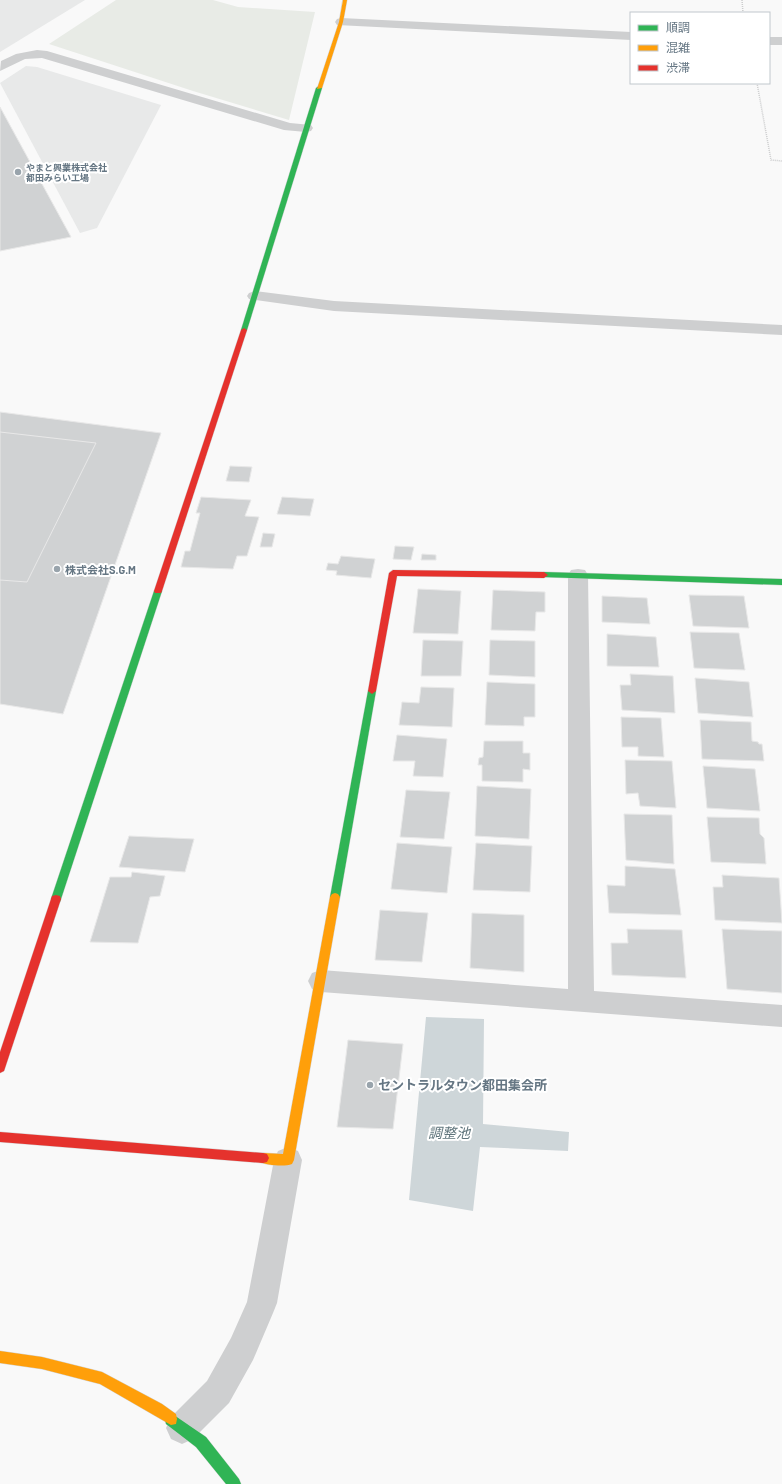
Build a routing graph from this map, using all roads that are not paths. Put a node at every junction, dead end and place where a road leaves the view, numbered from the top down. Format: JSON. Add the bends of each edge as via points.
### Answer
{"nodes":[{"id":1,"x":345,"y":0,"type":"edge"},
{"id":2,"x":341,"y":22,"type":"junction"},
{"id":3,"x":630,"y":36,"type":"edge"},
{"id":4,"x":770,"y":41,"type":"edge"},
{"id":5,"x":782,"y":42,"type":"edge"},
{"id":6,"x":0,"y":67,"type":"edge"},
{"id":7,"x":306,"y":128,"type":"junction"},
{"id":8,"x":255,"y":296,"type":"junction"},
{"id":9,"x":782,"y":330,"type":"edge"},
{"id":10,"x":578,"y":575,"type":"junction"},
{"id":11,"x":782,"y":582,"type":"edge"},
{"id":12,"x":321,"y":981,"type":"junction"},
{"id":13,"x":582,"y":1001,"type":"junction"},
{"id":14,"x":782,"y":1016,"type":"edge"},
{"id":15,"x":0,"y":1068,"type":"edge"},
{"id":16,"x":0,"y":1137,"type":"edge"},
{"id":17,"x":288,"y":1160,"type":"junction"},
{"id":18,"x":0,"y":1357,"type":"edge"},
{"id":19,"x":182,"y":1428,"type":"junction"},
{"id":20,"x":234,"y":1484,"type":"edge"}],
"edges":[{"from":1,"to":2,"type":"street"},
{"from":2,"to":3,"type":"street"},
{"from":2,"to":7,"type":"street"},
{"from":4,"to":5,"type":"street"},
{"from":6,"to":7,"type":"street","via":[[15,58],[43,54],[289,127]]},
{"from":7,"to":8,"type":"street"},
{"from":8,"to":9,"type":"street","via":[[334,306]]},
{"from":8,"to":15,"type":"street"},
{"from":10,"to":11,"type":"street"},
{"from":10,"to":12,"type":"street","via":[[393,572]]},
{"from":10,"to":13,"type":"street"},
{"from":12,"to":13,"type":"street"},
{"from":12,"to":17,"type":"street"},
{"from":13,"to":14,"type":"street"},
{"from":16,"to":17,"type":"street"},
{"from":17,"to":19,"type":"street","via":[[262,1304],[242,1349],[218,1392]]},
{"from":18,"to":19,"type":"street","via":[[42,1363],[102,1378],[157,1409]]},
{"from":19,"to":20,"type":"street","via":[[201,1442]]}]}
